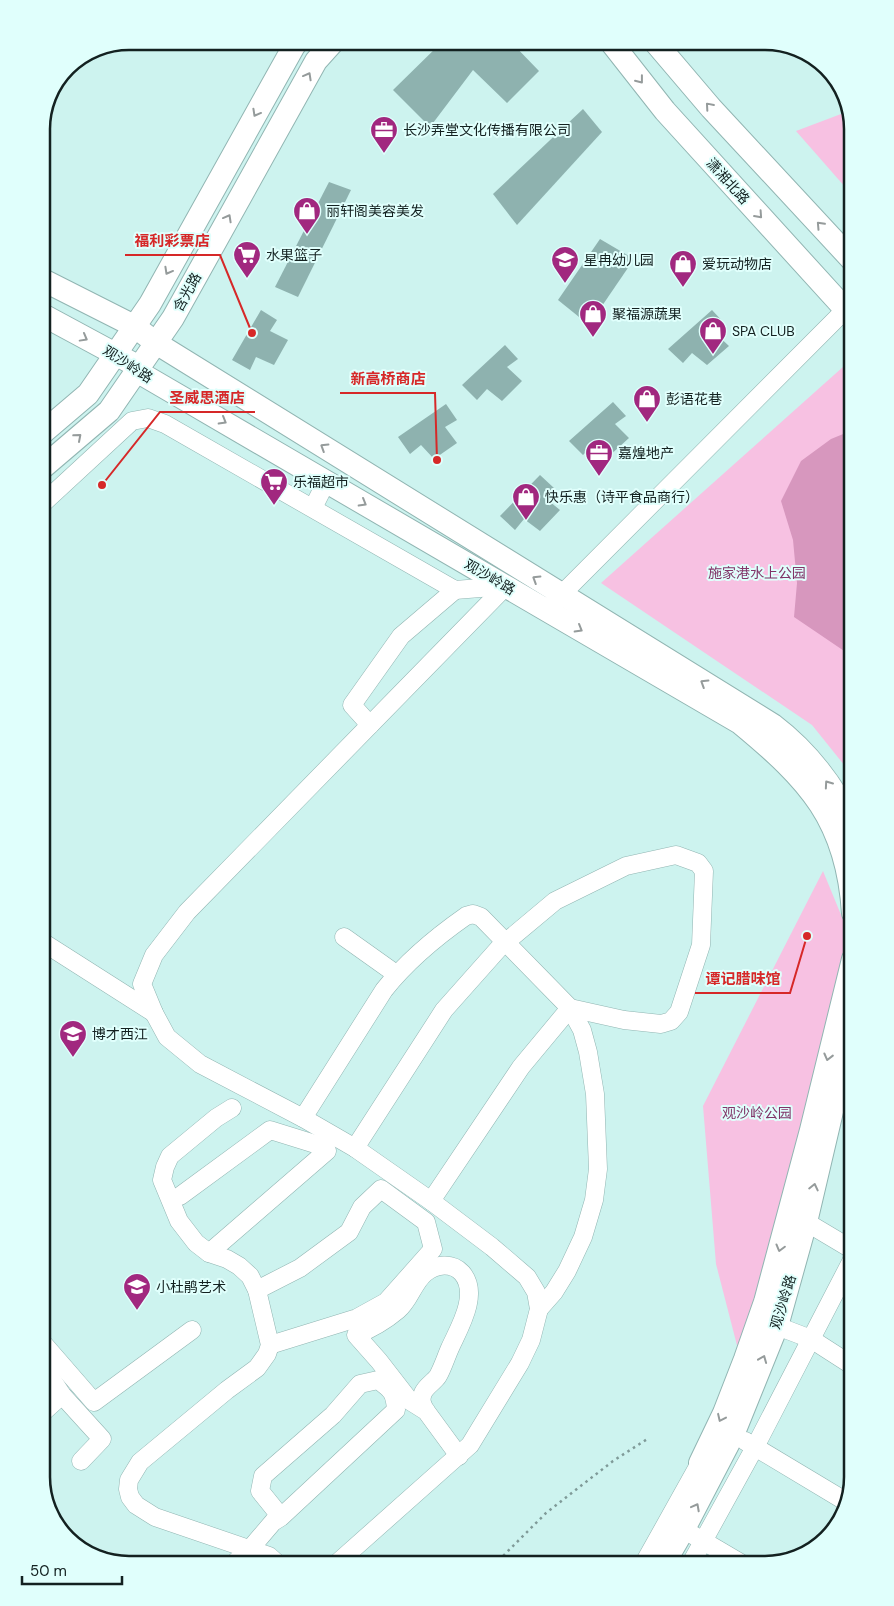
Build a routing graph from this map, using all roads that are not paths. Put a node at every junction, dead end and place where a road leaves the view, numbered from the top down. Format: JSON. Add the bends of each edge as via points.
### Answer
{"nodes":[{"id":1,"x":292,"y":50,"type":"edge"},
{"id":2,"x":326,"y":50,"type":"edge"},
{"id":3,"x":617,"y":50,"type":"edge"},
{"id":4,"x":662,"y":50,"type":"edge"},
{"id":5,"x":844,"y":251,"type":"edge"},
{"id":6,"x":50,"y":284,"type":"edge"},
{"id":7,"x":844,"y":303,"type":"edge"},
{"id":8,"x":844,"y":315,"type":"edge"},
{"id":9,"x":50,"y":319,"type":"edge"},
{"id":10,"x":134,"y":326,"type":"junction"},
{"id":11,"x":156,"y":343,"type":"junction"},
{"id":12,"x":115,"y":354,"type":"junction"},
{"id":13,"x":138,"y":369,"type":"junction"},
{"id":14,"x":50,"y":426,"type":"edge"},
{"id":15,"x":50,"y":461,"type":"edge"},
{"id":16,"x":326,"y":482,"type":"junction"},
{"id":17,"x":50,"y":497,"type":"edge"},
{"id":18,"x":313,"y":508,"type":"junction"},
{"id":19,"x":506,"y":586,"type":"junction"},
{"id":20,"x":455,"y":590,"type":"junction"},
{"id":21,"x":554,"y":602,"type":"junction"},
{"id":22,"x":370,"y":725,"type":"junction"},
{"id":23,"x":844,"y":811,"type":"edge"},
{"id":24,"x":844,"y":856,"type":"edge"},
{"id":25,"x":344,"y":937,"type":"dead end"},
{"id":26,"x":505,"y":943,"type":"junction"},
{"id":27,"x":50,"y":947,"type":"edge"},
{"id":28,"x":396,"y":974,"type":"junction"},
{"id":29,"x":844,"y":995,"type":"edge"},
{"id":30,"x":570,"y":1008,"type":"junction"},
{"id":31,"x":154,"y":1013,"type":"junction"},
{"id":32,"x":844,"y":1060,"type":"edge"},
{"id":33,"x":232,"y":1108,"type":"dead end"},
{"id":34,"x":303,"y":1118,"type":"junction"},
{"id":35,"x":355,"y":1148,"type":"junction"},
{"id":36,"x":180,"y":1196,"type":"dead end"},
{"id":37,"x":431,"y":1201,"type":"junction"},
{"id":38,"x":806,"y":1222,"type":"junction"},
{"id":39,"x":844,"y":1245,"type":"edge"},
{"id":40,"x":210,"y":1253,"type":"junction"},
{"id":41,"x":844,"y":1275,"type":"edge"},
{"id":42,"x":257,"y":1290,"type":"junction"},
{"id":43,"x":539,"y":1309,"type":"junction"},
{"id":44,"x":777,"y":1326,"type":"junction"},
{"id":45,"x":192,"y":1330,"type":"dead end"},
{"id":46,"x":811,"y":1339,"type":"junction"},
{"id":47,"x":270,"y":1345,"type":"junction"},
{"id":48,"x":50,"y":1352,"type":"edge"},
{"id":49,"x":844,"y":1360,"type":"edge"},
{"id":50,"x":50,"y":1376,"type":"edge"},
{"id":51,"x":62,"y":1394,"type":"junction"},
{"id":52,"x":50,"y":1405,"type":"edge"},
{"id":53,"x":426,"y":1411,"type":"junction"},
{"id":54,"x":733,"y":1435,"type":"junction"},
{"id":55,"x":755,"y":1447,"type":"junction"},
{"id":56,"x":459,"y":1456,"type":"junction"},
{"id":57,"x":81,"y":1461,"type":"dead end"},
{"id":58,"x":700,"y":1463,"type":"joint"},
{"id":59,"x":841,"y":1497,"type":"edge"},
{"id":60,"x":281,"y":1517,"type":"junction"},
{"id":61,"x":684,"y":1529,"type":"junction"},
{"id":62,"x":703,"y":1541,"type":"junction"},
{"id":63,"x":250,"y":1549,"type":"junction"},
{"id":64,"x":242,"y":1556,"type":"edge"},
{"id":65,"x":261,"y":1556,"type":"edge"},
{"id":66,"x":345,"y":1556,"type":"edge"},
{"id":67,"x":648,"y":1556,"type":"edge"},
{"id":68,"x":668,"y":1556,"type":"edge"},
{"id":69,"x":695,"y":1556,"type":"edge"},
{"id":70,"x":729,"y":1556,"type":"edge"}],
"edges":[{"from":1,"to":10,"type":"main road","name":"含光路","one_way":true,"via":[[150,304]]},
{"from":11,"to":2,"type":"main road","name":"含光路","one_way":true,"via":[[316,61]]},
{"from":3,"to":7,"type":"main road","name":"潇湘北路","one_way":true,"via":[[665,111]]},
{"from":5,"to":4,"type":"main road","one_way":true},
{"from":6,"to":10,"type":"main road","name":"观沙岭路"},
{"from":8,"to":21,"type":"street"},
{"from":9,"to":12,"type":"main road","name":"观沙岭路","one_way":true},
{"from":10,"to":11,"type":"main road","name":"观沙岭路"},
{"from":10,"to":12,"type":"main road","name":"含光路"},
{"from":11,"to":13,"type":"main road","name":"含光路"},
{"from":21,"to":11,"type":"main road","name":"观沙岭路","one_way":true},
{"from":12,"to":13,"type":"main road","name":"观沙岭路"},
{"from":12,"to":14,"type":"main road","name":"含光路","via":[[88,394]]},
{"from":15,"to":13,"type":"main road","name":"含光路","one_way":true,"via":[[109,411]]},
{"from":13,"to":16,"type":"main road","name":"观沙岭路","one_way":true},
{"from":16,"to":18,"type":"street"},
{"from":16,"to":19,"type":"main road","name":"观沙岭路","one_way":true},
{"from":17,"to":18,"type":"street","via":[[132,421],[148,418],[165,424]]},
{"from":18,"to":20,"type":"street"},
{"from":19,"to":20,"type":"street"},
{"from":19,"to":21,"type":"main road","name":"观沙岭路"},
{"from":19,"to":22,"type":"street"},
{"from":20,"to":22,"type":"street","via":[[400,636],[352,705]]},
{"from":23,"to":21,"type":"main road","name":"观沙岭路","one_way":true,"via":[[808,757],[773,725]]},
{"from":21,"to":24,"type":"main road","name":"观沙岭路","one_way":true,"via":[[740,723],[766,745],[819,801]]},
{"from":22,"to":31,"type":"street","via":[[187,912],[154,955],[142,984]]},
{"from":25,"to":28,"type":"street"},
{"from":26,"to":28,"type":"street","via":[[482,917],[473,914],[466,916]]},
{"from":26,"to":30,"type":"street"},
{"from":26,"to":30,"type":"street","via":[[555,901],[626,866],[676,855],[698,863],[704,871],[701,945],[679,1012],[671,1021],[661,1024]]},
{"from":26,"to":35,"type":"street","via":[[444,1010]]},
{"from":27,"to":31,"type":"street"},
{"from":28,"to":34,"type":"street"},
{"from":29,"to":58,"type":"main road","name":"观沙岭路","one_way":true,"via":[[765,1302],[724,1413]]},
{"from":30,"to":37,"type":"street","via":[[521,1066]]},
{"from":30,"to":43,"type":"street","via":[[582,1030],[590,1060],[598,1169],[594,1200],[583,1237],[567,1271]]},
{"from":31,"to":34,"type":"street","via":[[167,1037],[200,1064]]},
{"from":38,"to":32,"type":"main road","name":"观沙岭路","one_way":true},
{"from":33,"to":40,"type":"street","via":[[170,1156],[162,1180],[179,1221],[196,1243]]},
{"from":34,"to":35,"type":"street"},
{"from":35,"to":37,"type":"street"},
{"from":36,"to":40,"type":"street","via":[[270,1130],[315,1144],[327,1152]]},
{"from":37,"to":43,"type":"street","via":[[527,1277],[536,1292]]},
{"from":38,"to":39,"type":"street"},
{"from":38,"to":44,"type":"main road","name":"观沙岭路"},
{"from":40,"to":42,"type":"street","via":[[238,1266],[250,1276]]},
{"from":41,"to":46,"type":"street"},
{"from":42,"to":47,"type":"street"},
{"from":42,"to":47,"type":"street","via":[[300,1268],[349,1232],[362,1207],[381,1189],[426,1222],[434,1249],[386,1302],[357,1318]]},
{"from":43,"to":56,"type":"street","via":[[531,1340],[520,1364],[480,1431]]},
{"from":44,"to":46,"type":"street"},
{"from":54,"to":44,"type":"main road","name":"观沙岭路","one_way":true},
{"from":45,"to":48,"type":"street","via":[[94,1402]]},
{"from":46,"to":49,"type":"street"},
{"from":46,"to":55,"type":"street"},
{"from":47,"to":63,"type":"street","via":[[257,1368],[148,1455],[133,1471],[128,1489],[136,1505],[155,1517]]},
{"from":50,"to":51,"type":"street"},
{"from":51,"to":52,"type":"street"},
{"from":51,"to":57,"type":"street","via":[[102,1439]]},
{"from":53,"to":53,"type":"street","via":[[422,1406],[423,1394],[437,1377],[469,1300],[468,1281],[453,1267],[442,1265],[425,1273],[398,1310],[372,1329],[356,1335],[410,1401]]},
{"from":53,"to":56,"type":"street"},
{"from":54,"to":55,"type":"street"},
{"from":61,"to":54,"type":"main road","name":"观沙岭路","one_way":true},
{"from":55,"to":59,"type":"street"},
{"from":55,"to":62,"type":"street"},
{"from":56,"to":66,"type":"street"},
{"from":58,"to":67,"type":"street"},
{"from":60,"to":60,"type":"street","via":[[260,1491],[263,1476],[332,1415],[360,1384],[378,1380],[390,1388],[396,1410]]},
{"from":60,"to":63,"type":"street"},
{"from":61,"to":62,"type":"street"},
{"from":61,"to":68,"type":"main road","name":"观沙岭路"},
{"from":62,"to":69,"type":"street"},
{"from":62,"to":70,"type":"street"},
{"from":63,"to":64,"type":"street"},
{"from":63,"to":65,"type":"street"}]}
